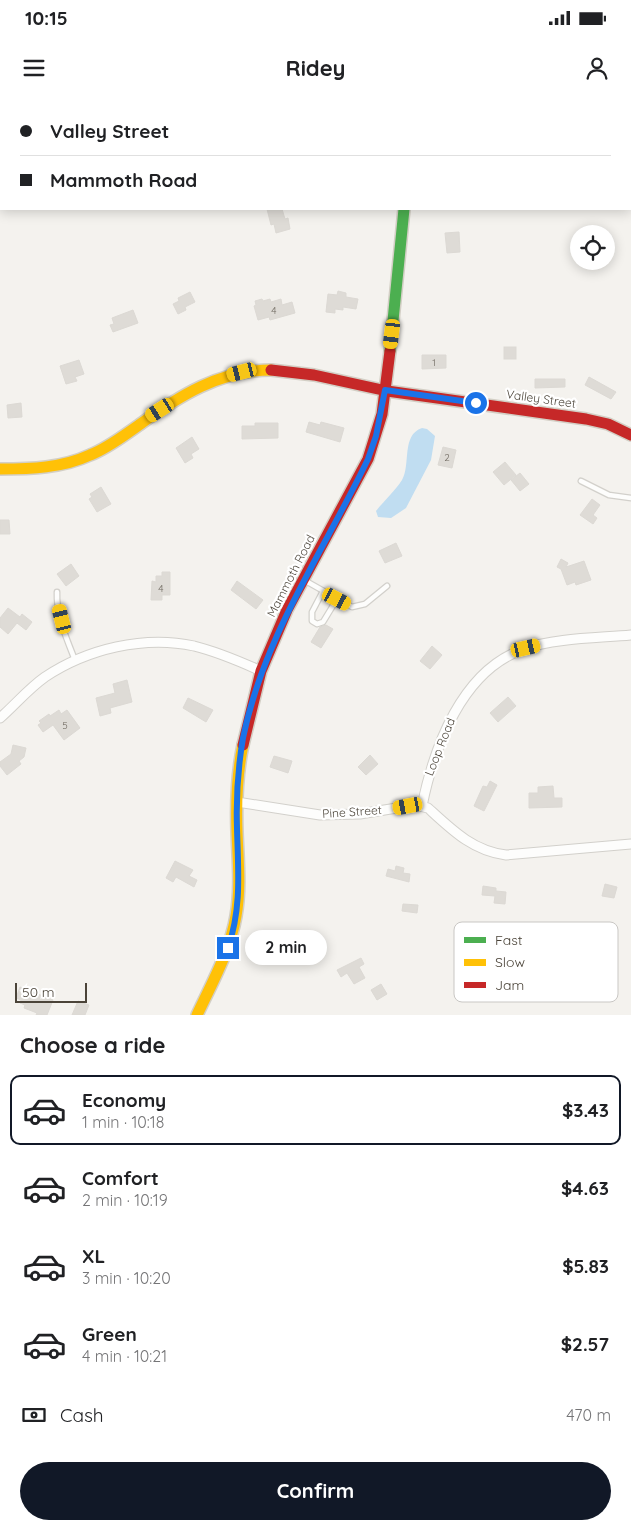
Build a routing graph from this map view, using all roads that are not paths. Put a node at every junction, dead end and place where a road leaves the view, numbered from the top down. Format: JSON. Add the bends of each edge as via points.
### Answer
{"nodes":[{"id":1,"x":404,"y":210,"type":"edge"},
{"id":2,"x":385,"y":390,"type":"junction"},
{"id":3,"x":631,"y":436,"type":"edge"},
{"id":4,"x":0,"y":470,"type":"edge"},
{"id":5,"x":581,"y":481,"type":"dead end"},
{"id":6,"x":631,"y":498,"type":"edge"},
{"id":7,"x":303,"y":580,"type":"junction"},
{"id":8,"x":388,"y":586,"type":"dead end"},
{"id":9,"x":323,"y":591,"type":"junction"},
{"id":10,"x":57,"y":592,"type":"dead end"},
{"id":11,"x":337,"y":599,"type":"junction"},
{"id":12,"x":631,"y":635,"type":"edge"},
{"id":13,"x":76,"y":660,"type":"junction"},
{"id":14,"x":261,"y":672,"type":"junction"},
{"id":15,"x":0,"y":718,"type":"edge"},
{"id":16,"x":237,"y":802,"type":"junction"},
{"id":17,"x":422,"y":806,"type":"junction"},
{"id":18,"x":631,"y":844,"type":"edge"},
{"id":19,"x":197,"y":1015,"type":"edge"}],
"edges":[{"from":1,"to":2,"type":"main road","name":"Mammoth Road"},
{"from":2,"to":3,"type":"main road","name":"Valley Street","via":[[586,419],[608,424]]},
{"from":2,"to":4,"type":"main road","name":"Valley Street","via":[[310,375],[261,370],[242,372],[207,382],[102,449],[64,465]]},
{"from":2,"to":7,"type":"main road","name":"Mammoth Road","via":[[368,459]]},
{"from":5,"to":6,"type":"lane","via":[[609,495]]},
{"from":7,"to":9,"type":"lane"},
{"from":7,"to":14,"type":"main road","name":"Mammoth Road"},
{"from":8,"to":11,"type":"lane","via":[[359,607]]},
{"from":9,"to":11,"type":"lane"},
{"from":9,"to":11,"type":"lane","via":[[312,612],[312,621],[317,624],[323,622]]},
{"from":10,"to":13,"type":"lane","via":[[67,638]]},
{"from":12,"to":17,"type":"street","name":"Loop Road","via":[[526,648],[488,671],[466,695],[445,730],[430,770]]},
{"from":13,"to":14,"type":"street","via":[[119,646],[173,643],[217,653]]},
{"from":13,"to":15,"type":"street","via":[[43,678]]},
{"from":14,"to":16,"type":"main road","name":"Mammoth Road","via":[[243,738]]},
{"from":16,"to":17,"type":"street","name":"Pine Street","via":[[320,815],[360,814]]},
{"from":16,"to":19,"type":"main road","name":"Mammoth Road","via":[[239,886],[236,917],[222,964]]},
{"from":17,"to":18,"type":"street","via":[[468,842],[496,854],[517,855]]}]}
